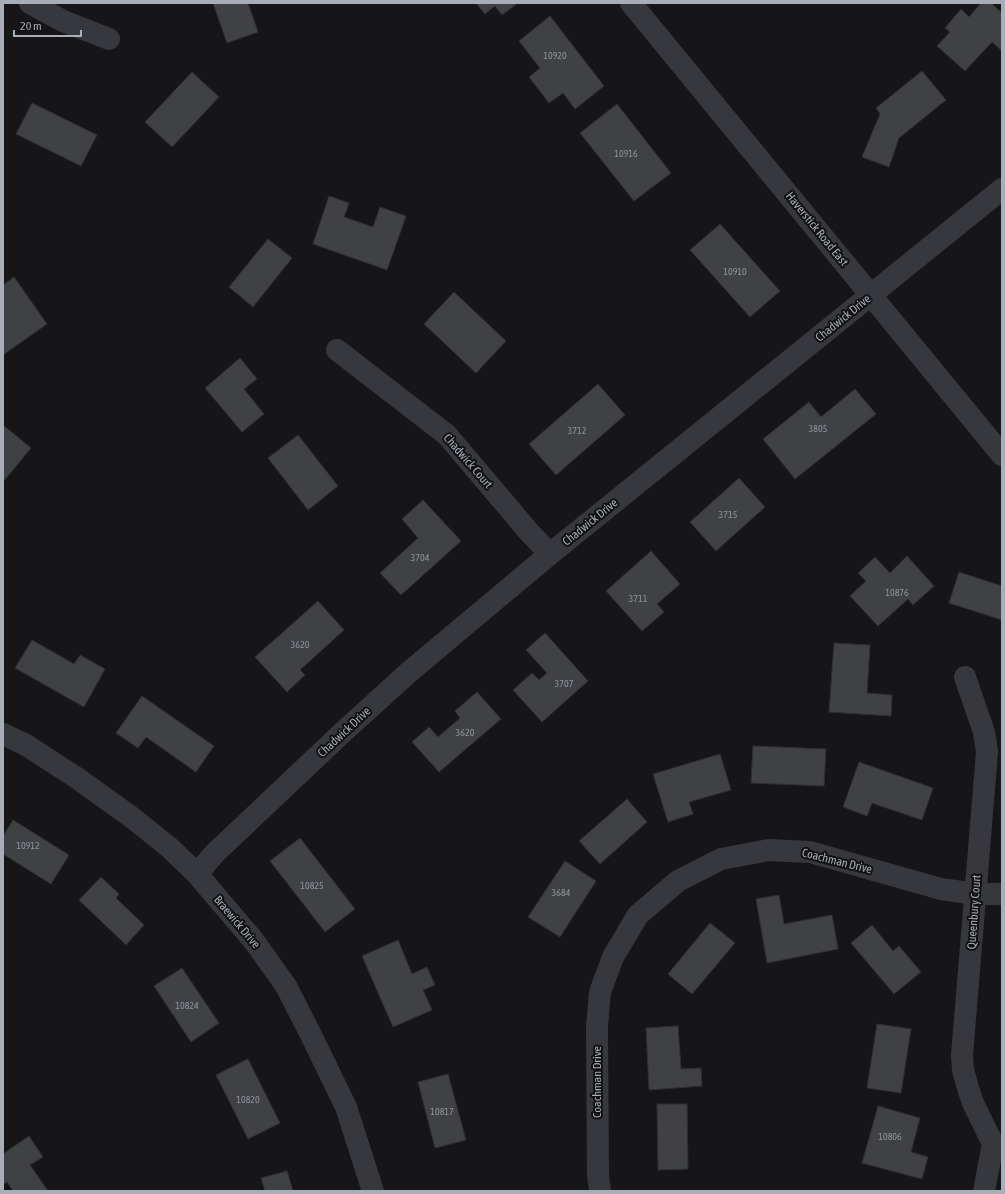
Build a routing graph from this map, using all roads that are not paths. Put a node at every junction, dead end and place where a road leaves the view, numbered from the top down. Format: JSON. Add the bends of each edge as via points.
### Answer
{"nodes":[{"id":1,"x":30,"y":3,"type":"edge"},
{"id":2,"x":631,"y":3,"type":"edge"},
{"id":3,"x":109,"y":39,"type":"dead end"},
{"id":4,"x":1002,"y":189,"type":"edge"},
{"id":5,"x":871,"y":295,"type":"junction"},
{"id":6,"x":338,"y":350,"type":"dead end"},
{"id":7,"x":1002,"y":455,"type":"edge"},
{"id":8,"x":550,"y":554,"type":"junction"},
{"id":9,"x":965,"y":677,"type":"dead end"},
{"id":10,"x":3,"y":734,"type":"edge"},
{"id":11,"x":197,"y":874,"type":"junction"},
{"id":12,"x":976,"y":894,"type":"junction"},
{"id":13,"x":1002,"y":894,"type":"edge"},
{"id":14,"x":997,"y":1147,"type":"edge"},
{"id":15,"x":373,"y":1191,"type":"edge"},
{"id":16,"x":600,"y":1191,"type":"edge"},
{"id":17,"x":984,"y":1191,"type":"edge"}],
"edges":[{"from":1,"to":3,"type":"street","via":[[63,21]]},
{"from":2,"to":5,"type":"street","name":"Haverstick Road East"},
{"from":4,"to":5,"type":"street","name":"Chadwick Drive"},
{"from":5,"to":7,"type":"street","name":"Haverstick Road East"},
{"from":5,"to":8,"type":"street","name":"Chadwick Drive"},
{"from":6,"to":8,"type":"street","name":"Chadwick Court","via":[[447,435]]},
{"from":8,"to":11,"type":"street","name":"Chadwick Drive","via":[[408,673],[215,853]]},
{"from":9,"to":12,"type":"street","name":"Queenbury Court","via":[[984,732],[987,752]]},
{"from":10,"to":11,"type":"street","name":"Braewick Drive","via":[[77,778],[134,819]]},
{"from":11,"to":15,"type":"street","name":"Braewick Drive","via":[[254,941],[286,986],[346,1107]]},
{"from":12,"to":13,"type":"street","name":"Coachman Drive"},
{"from":12,"to":14,"type":"street","name":"Queenbury Court","via":[[962,1055],[963,1070],[973,1103]]},
{"from":12,"to":16,"type":"street","name":"Coachman Drive","via":[[940,889],[810,852],[769,850],[721,859],[678,881],[638,915],[613,957],[600,992],[597,1026]]},
{"from":14,"to":17,"type":"street","name":"Queenbury Court"}]}
